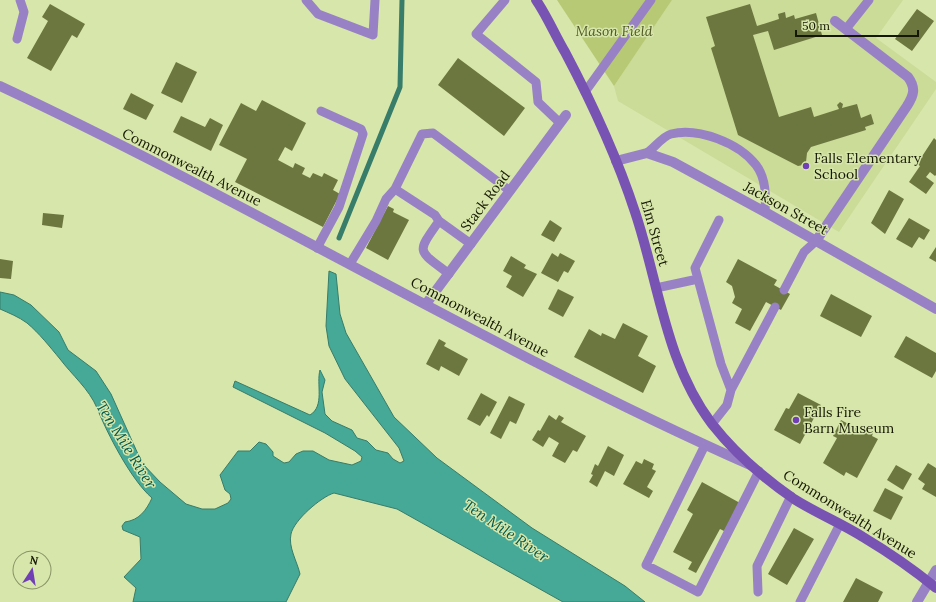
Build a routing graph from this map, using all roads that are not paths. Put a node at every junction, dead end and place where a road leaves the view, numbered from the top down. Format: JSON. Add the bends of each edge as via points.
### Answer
{"nodes":[{"id":1,"x":20,"y":0,"type":"edge"},
{"id":2,"x":306,"y":0,"type":"edge"},
{"id":3,"x":375,"y":0,"type":"edge"},
{"id":4,"x":505,"y":0,"type":"edge"},
{"id":5,"x":536,"y":0,"type":"edge"},
{"id":6,"x":651,"y":0,"type":"edge"},
{"id":7,"x":869,"y":0,"type":"edge"},
{"id":8,"x":834,"y":21,"type":"dead end"},
{"id":9,"x":846,"y":29,"type":"junction"},
{"id":10,"x":17,"y":39,"type":"dead end"},
{"id":11,"x":0,"y":86,"type":"edge"},
{"id":12,"x":585,"y":92,"type":"junction"},
{"id":13,"x":320,"y":111,"type":"dead end"},
{"id":14,"x":563,"y":119,"type":"joint"},
{"id":15,"x":647,"y":153,"type":"junction"},
{"id":16,"x":616,"y":161,"type":"junction"},
{"id":17,"x":395,"y":189,"type":"junction"},
{"id":18,"x":510,"y":191,"type":"junction"},
{"id":19,"x":765,"y":212,"type":"junction"},
{"id":20,"x":719,"y":220,"type":"dead end"},
{"id":21,"x":440,"y":221,"type":"junction"},
{"id":22,"x":816,"y":241,"type":"junction"},
{"id":23,"x":471,"y":244,"type":"junction"},
{"id":24,"x":317,"y":248,"type":"junction"},
{"id":25,"x":350,"y":264,"type":"junction"},
{"id":26,"x":449,"y":274,"type":"junction"},
{"id":27,"x":698,"y":279,"type":"junction"},
{"id":28,"x":656,"y":288,"type":"junction"},
{"id":29,"x":784,"y":290,"type":"dead end"},
{"id":30,"x":426,"y":304,"type":"junction"},
{"id":31,"x":775,"y":306,"type":"dead end"},
{"id":32,"x":936,"y":309,"type":"edge"},
{"id":33,"x":731,"y":390,"type":"junction"},
{"id":34,"x":712,"y":424,"type":"junction"},
{"id":35,"x":705,"y":445,"type":"junction"},
{"id":36,"x":756,"y":468,"type":"junction"},
{"id":37,"x":791,"y":496,"type":"junction"},
{"id":38,"x":840,"y":524,"type":"junction"},
{"id":39,"x":936,"y":570,"type":"edge"},
{"id":40,"x":932,"y":585,"type":"edge"},
{"id":41,"x":758,"y":592,"type":"dead end"},
{"id":42,"x":800,"y":602,"type":"edge"},
{"id":43,"x":917,"y":602,"type":"edge"}],
"edges":[{"from":1,"to":10,"type":"lane","via":[[24,12]]},
{"from":2,"to":3,"type":"lane","via":[[318,14],[373,35]]},
{"from":4,"to":14,"type":"lane","via":[[476,34],[536,82],[538,102]]},
{"from":5,"to":12,"type":"main road","name":"Elm Street"},
{"from":6,"to":12,"type":"lane"},
{"from":7,"to":9,"type":"lane"},
{"from":8,"to":9,"type":"street"},
{"from":9,"to":22,"type":"street","via":[[908,77],[914,91],[907,106]]},
{"from":11,"to":24,"type":"street","name":"Commonwealth Avenue"},
{"from":12,"to":16,"type":"main road","name":"Elm Street"},
{"from":13,"to":24,"type":"lane","via":[[361,129],[363,134],[339,207]]},
{"from":14,"to":18,"type":"street","name":"Stack Road"},
{"from":15,"to":16,"type":"street"},
{"from":15,"to":19,"type":"street","name":"Jackson Street","via":[[673,162]]},
{"from":15,"to":19,"type":"lane","via":[[670,134],[692,132],[720,139],[756,165],[764,180]]},
{"from":16,"to":28,"type":"main road","name":"Elm Street","via":[[636,212]]},
{"from":17,"to":18,"type":"lane","via":[[422,134],[433,133]]},
{"from":17,"to":21,"type":"lane"},
{"from":17,"to":25,"type":"lane","via":[[386,199]]},
{"from":18,"to":23,"type":"street","name":"Stack Road"},
{"from":19,"to":22,"type":"street","name":"Jackson Street"},
{"from":20,"to":27,"type":"lane","via":[[695,268]]},
{"from":21,"to":23,"type":"lane"},
{"from":21,"to":26,"type":"lane","via":[[422,245],[426,256]]},
{"from":22,"to":29,"type":"lane","via":[[804,252]]},
{"from":22,"to":32,"type":"street","name":"Jackson Street"},
{"from":23,"to":26,"type":"street","name":"Stack Road"},
{"from":24,"to":25,"type":"street","name":"Commonwealth Avenue"},
{"from":25,"to":30,"type":"street","name":"Commonwealth Avenue"},
{"from":26,"to":30,"type":"street","name":"Stack Road"},
{"from":27,"to":28,"type":"lane"},
{"from":27,"to":33,"type":"lane","via":[[721,364]]},
{"from":28,"to":34,"type":"main road","name":"Elm Street","via":[[679,365]]},
{"from":30,"to":35,"type":"street","name":"Commonwealth Avenue","via":[[530,360]]},
{"from":31,"to":33,"type":"lane"},
{"from":33,"to":34,"type":"lane","via":[[727,405]]},
{"from":34,"to":36,"type":"main road","name":"Elm Street"},
{"from":35,"to":36,"type":"street","name":"Commonwealth Avenue"},
{"from":35,"to":36,"type":"lane","via":[[646,565],[698,592]]},
{"from":36,"to":37,"type":"main road","name":"Commonwealth Avenue"},
{"from":37,"to":38,"type":"main road","name":"Commonwealth Avenue"},
{"from":37,"to":41,"type":"lane","via":[[757,566]]},
{"from":38,"to":40,"type":"main road","name":"Commonwealth Avenue"},
{"from":38,"to":42,"type":"lane"},
{"from":39,"to":40,"type":"street"},
{"from":40,"to":43,"type":"street"}]}
